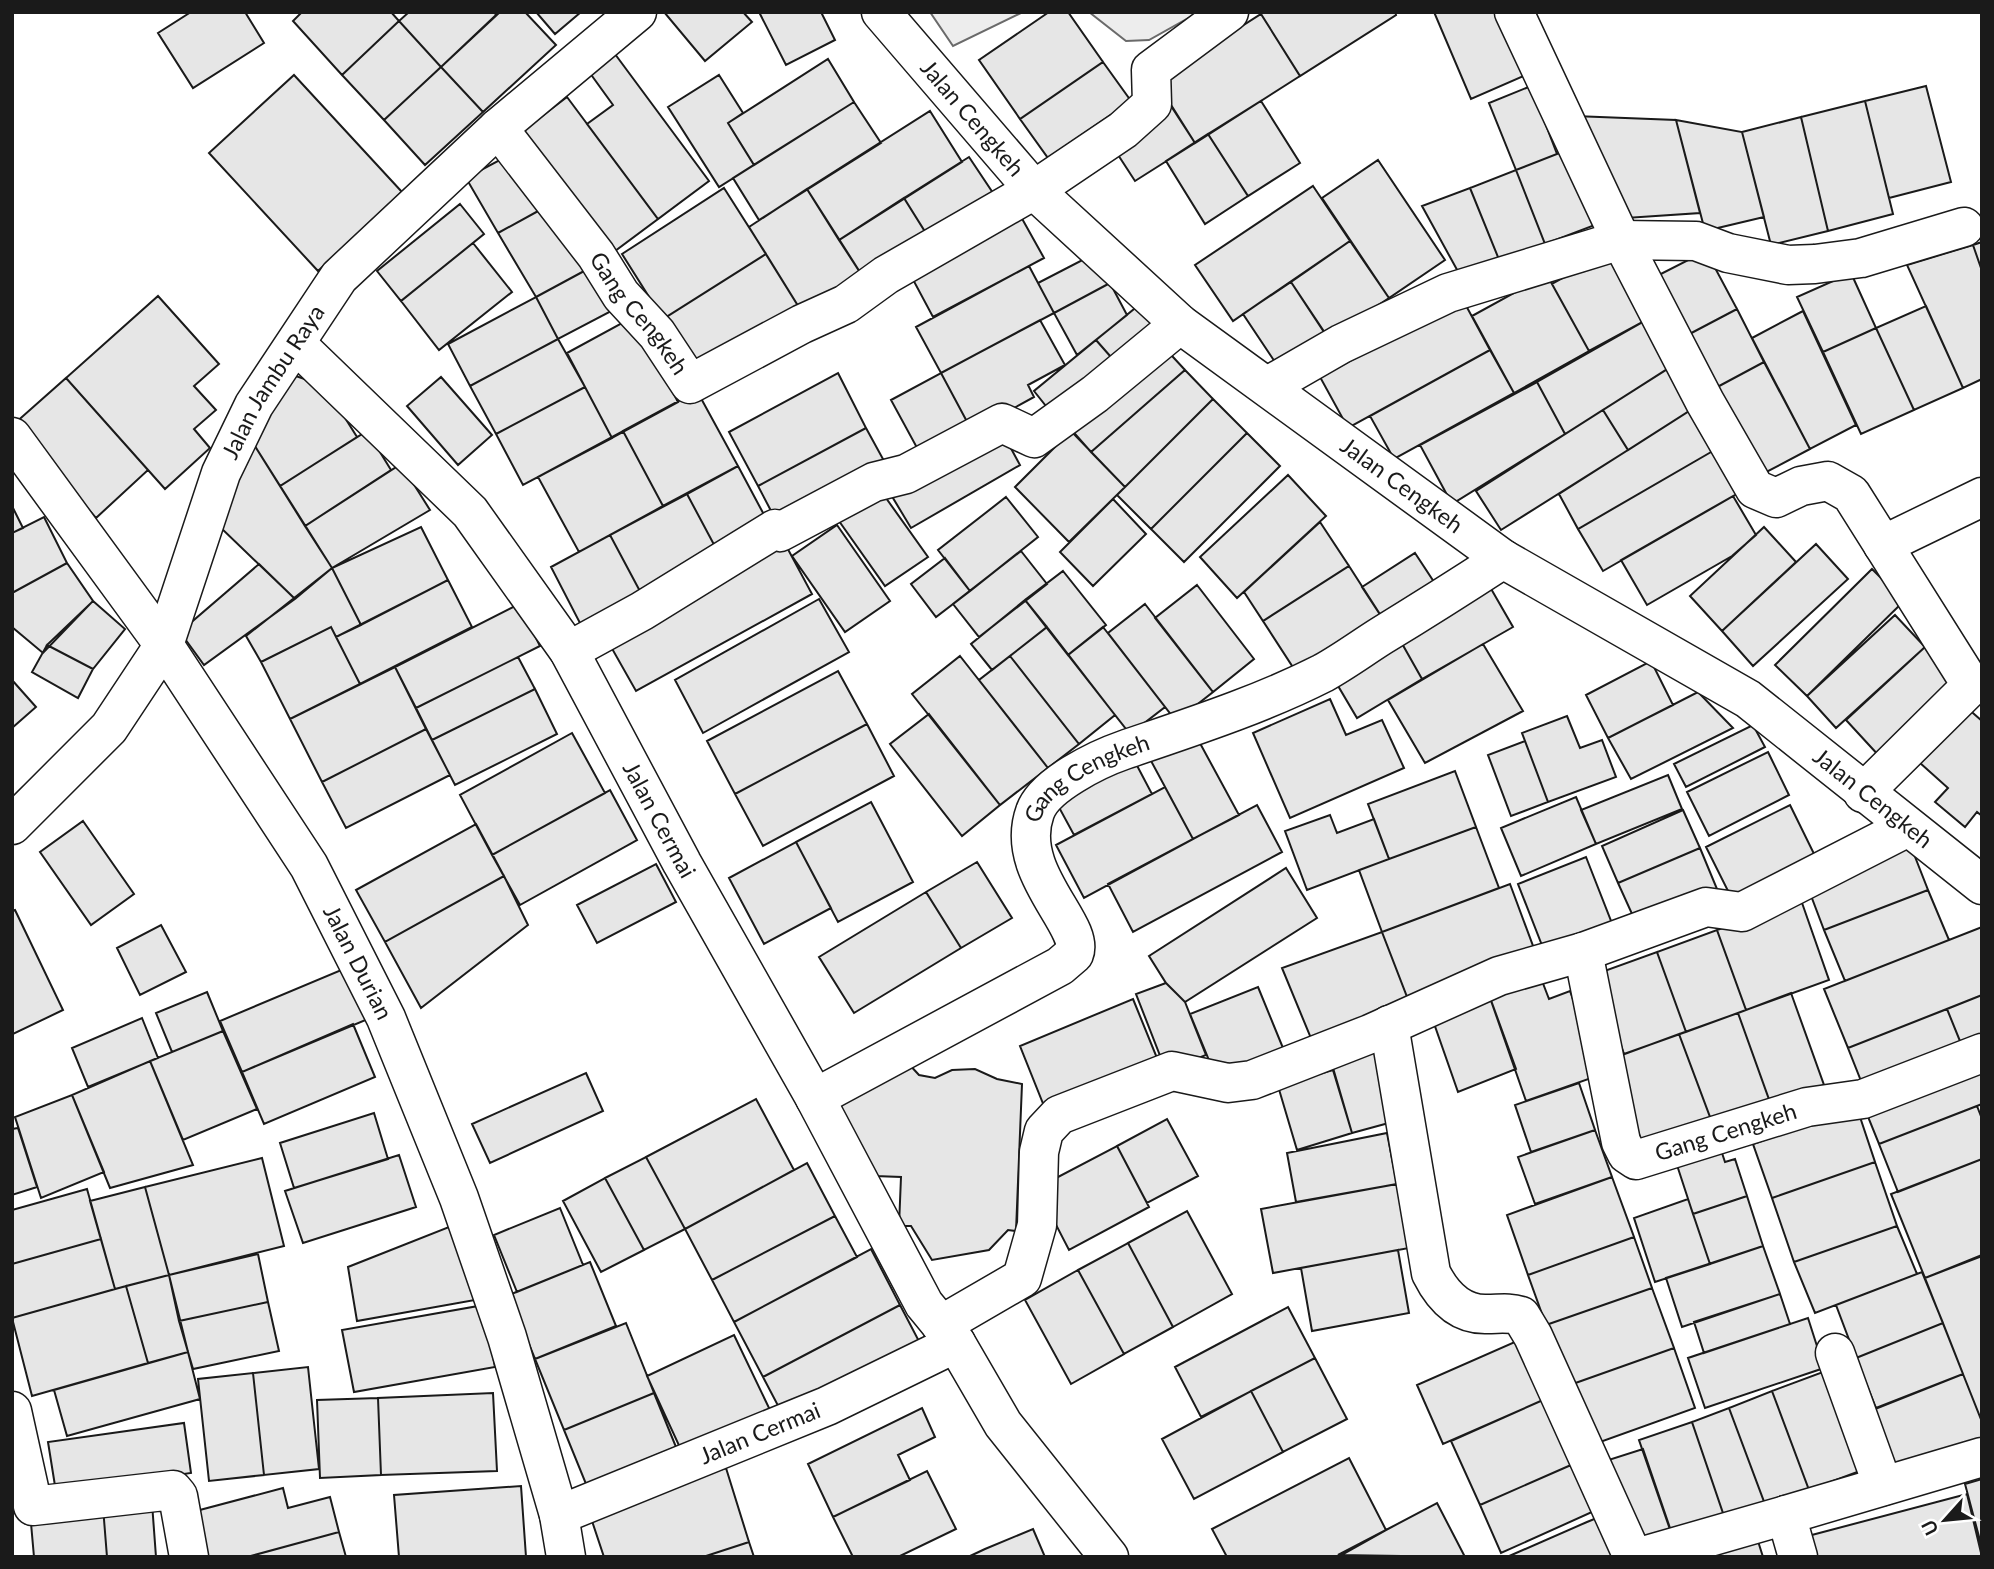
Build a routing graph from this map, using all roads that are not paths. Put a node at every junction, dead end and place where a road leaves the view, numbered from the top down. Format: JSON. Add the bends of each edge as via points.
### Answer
{"nodes":[{"id":1,"x":637,"y":12,"type":"edge"},
{"id":2,"x":881,"y":12,"type":"edge"},
{"id":3,"x":1229,"y":12,"type":"edge"},
{"id":4,"x":1514,"y":12,"type":"edge"},
{"id":5,"x":498,"y":128,"type":"junction"},
{"id":6,"x":1034,"y":190,"type":"junction"},
{"id":7,"x":1964,"y":227,"type":"dead end"},
{"id":8,"x":1621,"y":240,"type":"junction"},
{"id":9,"x":1180,"y":324,"type":"junction"},
{"id":10,"x":296,"y":344,"type":"junction"},
{"id":11,"x":1268,"y":386,"type":"junction"},
{"id":12,"x":12,"y":437,"type":"edge"},
{"id":13,"x":1982,"y":497,"type":"edge"},
{"id":14,"x":1883,"y":545,"type":"junction"},
{"id":15,"x":1503,"y":559,"type":"junction"},
{"id":16,"x":164,"y":645,"type":"junction"},
{"id":17,"x":569,"y":651,"type":"junction"},
{"id":18,"x":1863,"y":793,"type":"junction"},
{"id":19,"x":12,"y":825,"type":"edge"},
{"id":20,"x":1906,"y":828,"type":"junction"},
{"id":21,"x":1982,"y":885,"type":"edge"},
{"id":22,"x":1583,"y":952,"type":"junction"},
{"id":23,"x":1389,"y":1025,"type":"junction"},
{"id":24,"x":1982,"y":1053,"type":"edge"},
{"id":25,"x":816,"y":1098,"type":"junction"},
{"id":26,"x":949,"y":1334,"type":"junction"},
{"id":27,"x":1835,"y":1353,"type":"dead end"},
{"id":28,"x":12,"y":1411,"type":"edge"},
{"id":29,"x":1982,"y":1457,"type":"edge"},
{"id":30,"x":1883,"y":1486,"type":"junction"},
{"id":31,"x":559,"y":1515,"type":"junction"},
{"id":32,"x":1786,"y":1515,"type":"junction"},
{"id":33,"x":189,"y":1557,"type":"edge"},
{"id":34,"x":566,"y":1557,"type":"edge"},
{"id":35,"x":1109,"y":1557,"type":"edge"},
{"id":36,"x":1633,"y":1557,"type":"edge"},
{"id":37,"x":1640,"y":1557,"type":"edge"},
{"id":38,"x":1798,"y":1557,"type":"edge"}],
"edges":[{"from":1,"to":5,"type":"street","name":"Jalan Jambu Raya"},
{"from":2,"to":6,"type":"street","name":"Jalan Cengkeh"},
{"from":3,"to":6,"type":"street","via":[[1151,70],[1152,104],[1123,130]]},
{"from":4,"to":8,"type":"street"},
{"from":5,"to":6,"type":"street","name":"Gang Cengkeh","via":[[596,255],[621,295],[657,334],[690,384],[846,304],[886,275]]},
{"from":5,"to":10,"type":"street","name":"Jalan Jambu Raya","via":[[339,277]]},
{"from":6,"to":9,"type":"street","name":"Jalan Cengkeh"},
{"from":7,"to":8,"type":"street","via":[[1861,258],[1788,265],[1728,253],[1696,241]]},
{"from":8,"to":11,"type":"street","via":[[1448,293],[1353,338]]},
{"from":8,"to":14,"type":"street","via":[[1755,489],[1776,498],[1801,486],[1828,481],[1840,486],[1851,494]]},
{"from":9,"to":11,"type":"street","name":"Jalan Cengkeh"},
{"from":9,"to":17,"type":"street","via":[[1034,438],[1002,423],[906,474],[874,481],[780,532],[775,529]]},
{"from":10,"to":16,"type":"street","name":"Jalan Jambu Raya","via":[[254,405],[221,473]]},
{"from":10,"to":17,"type":"street","name":"Jalan Cermai","via":[[470,512]]},
{"from":11,"to":15,"type":"street","name":"Jalan Cengkeh"},
{"from":12,"to":16,"type":"street","name":"Jalan Durian"},
{"from":13,"to":14,"type":"street"},
{"from":14,"to":18,"type":"street","via":[[1969,688]]},
{"from":15,"to":18,"type":"street","name":"Jalan Cengkeh","via":[[1748,699]]},
{"from":15,"to":25,"type":"street","name":"Gang Cengkeh","via":[[1324,672],[1114,753],[1051,788],[1035,809],[1030,832],[1034,865],[1076,939],[1074,954],[1060,966]]},
{"from":16,"to":19,"type":"street","name":"Jalan Jambu Raya","via":[[109,728]]},
{"from":16,"to":31,"type":"street","name":"Jalan Durian","via":[[309,866],[386,1018],[459,1198]]},
{"from":17,"to":25,"type":"street","name":"Jalan Cermai","via":[[682,863]]},
{"from":18,"to":20,"type":"street","name":"Jalan Cengkeh"},
{"from":20,"to":21,"type":"street","name":"Jalan Cengkeh"},
{"from":20,"to":22,"type":"street","via":[[1742,912],[1706,907]]},
{"from":22,"to":23,"type":"street","via":[[1499,976]]},
{"from":22,"to":24,"type":"street","name":"Gang Cengkeh","via":[[1621,1142],[1636,1160],[1807,1107],[1863,1099]]},
{"from":23,"to":26,"type":"street","via":[[1252,1080],[1227,1083],[1172,1071],[1059,1115],[1044,1131],[1039,1152],[1037,1225],[1023,1278]]},
{"from":23,"to":36,"type":"street","via":[[1431,1272],[1440,1291],[1455,1305],[1484,1315],[1521,1315]]},
{"from":25,"to":26,"type":"street","name":"Jalan Cermai","via":[[924,1304]]},
{"from":26,"to":31,"type":"street","name":"Jalan Cermai","via":[[827,1406]]},
{"from":26,"to":35,"type":"street","name":"Jalan Cermai","via":[[1003,1424]]},
{"from":27,"to":30,"type":"street"},
{"from":28,"to":33,"type":"street","via":[[33,1506],[173,1490]]},
{"from":29,"to":30,"type":"street"},
{"from":30,"to":32,"type":"street"},
{"from":31,"to":34,"type":"street","name":"Jalan Durian"},
{"from":32,"to":37,"type":"street"},
{"from":32,"to":38,"type":"street"}]}
